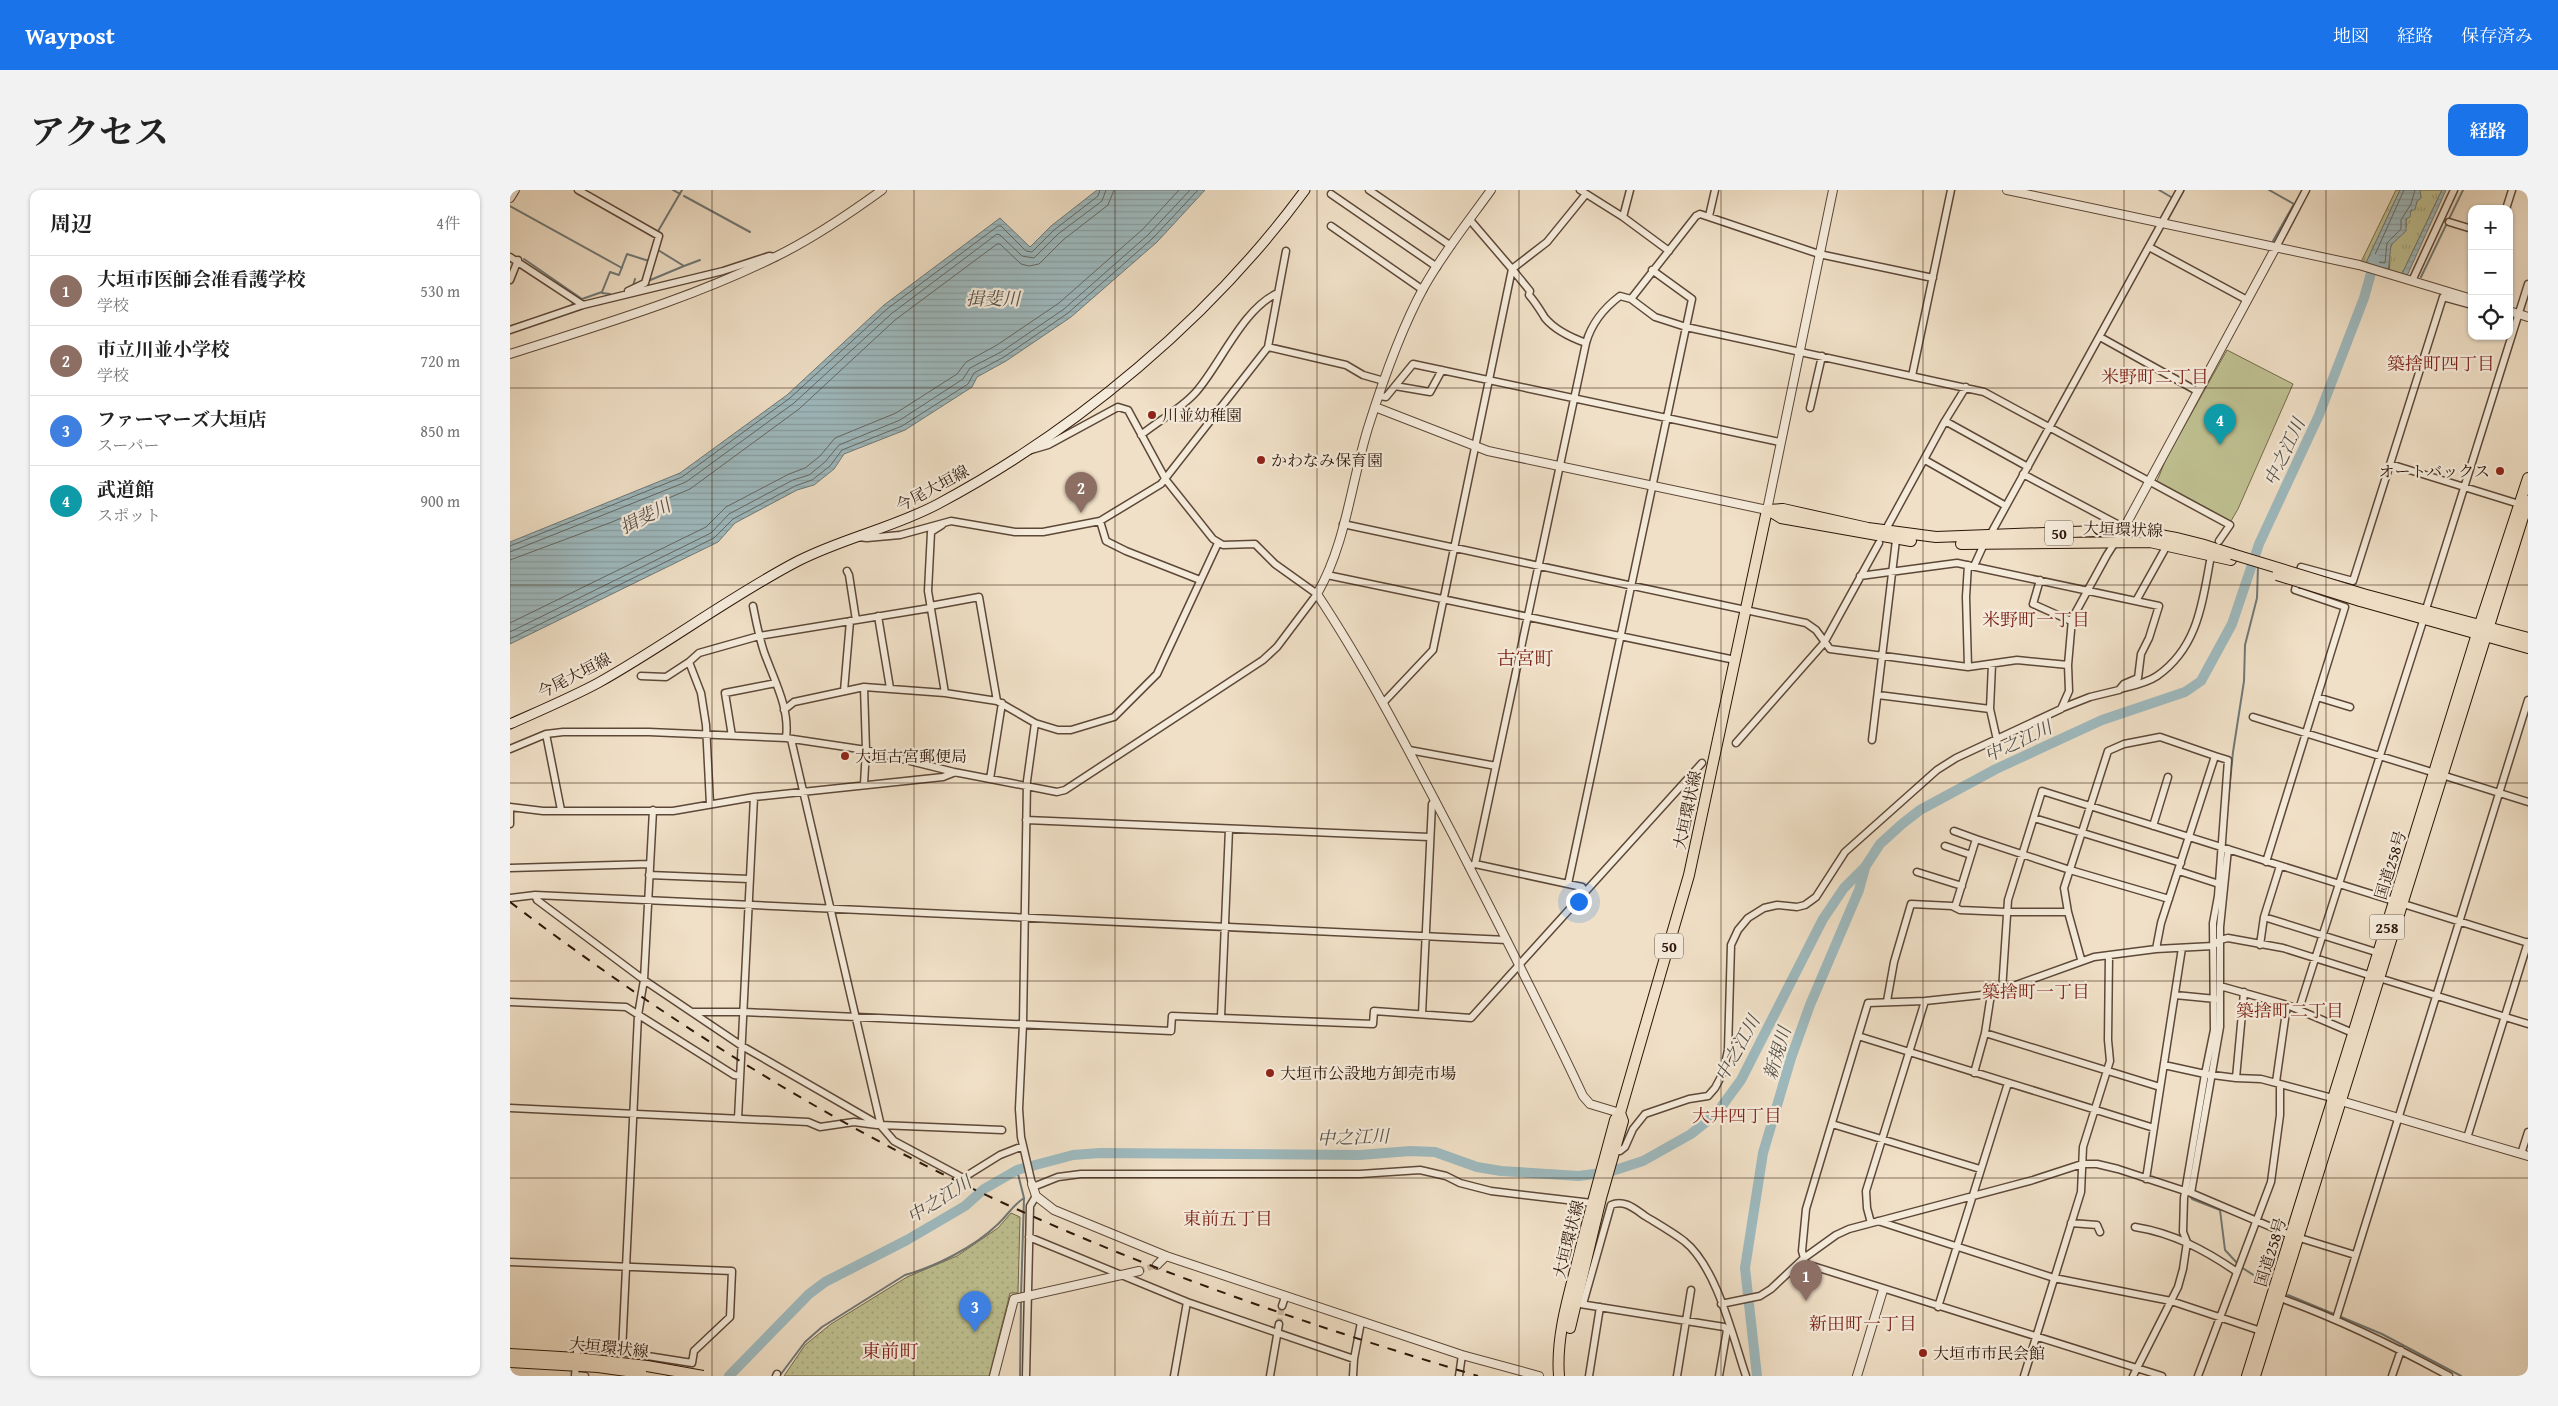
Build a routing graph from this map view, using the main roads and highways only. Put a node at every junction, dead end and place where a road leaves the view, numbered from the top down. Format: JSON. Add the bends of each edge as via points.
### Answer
{"nodes":[{"id":1,"x":1305,"y":190,"type":"edge"},
{"id":2,"x":2528,"y":478,"type":"edge"},
{"id":3,"x":2525,"y":505,"type":"edge"},
{"id":4,"x":1881,"y":536,"type":"junction"},
{"id":5,"x":1986,"y":540,"type":"junction"},
{"id":6,"x":2231,"y":557,"type":"junction"},
{"id":7,"x":2483,"y":630,"type":"junction"},
{"id":8,"x":2528,"y":638,"type":"edge"},
{"id":9,"x":2528,"y":648,"type":"edge"},
{"id":10,"x":510,"y":724,"type":"edge"},
{"id":11,"x":2398,"y":904,"type":"junction"},
{"id":12,"x":2375,"y":977,"type":"junction"},
{"id":13,"x":2337,"y":1099,"type":"junction"},
{"id":14,"x":1596,"y":1199,"type":"junction"},
{"id":15,"x":2294,"y":1236,"type":"junction"},
{"id":16,"x":510,"y":1354,"type":"edge"},
{"id":17,"x":510,"y":1362,"type":"edge"},
{"id":18,"x":576,"y":1362,"type":"junction"},
{"id":19,"x":647,"y":1369,"type":"junction"},
{"id":20,"x":662,"y":1376,"type":"edge"},
{"id":21,"x":703,"y":1376,"type":"edge"},
{"id":22,"x":1560,"y":1376,"type":"edge"},
{"id":23,"x":2246,"y":1376,"type":"edge"},
{"id":24,"x":2255,"y":1376,"type":"edge"}],
"edges":[{"from":1,"to":10,"type":"main road","name":"今尾大垣線","via":[[1254,255],[1194,318],[1109,390],[1028,449],[938,504],[898,523],[797,561],[597,683]]},
{"from":2,"to":3,"type":"main road","name":"国道258号","number":"258"},
{"from":3,"to":7,"type":"main road","name":"国道258号","number":"258"},
{"from":4,"to":5,"type":"main road","name":"大垣環状線","number":"50"},
{"from":4,"to":5,"type":"main road","name":"大垣環状線","number":"50","via":[[1896,540]]},
{"from":4,"to":14,"type":"main road","name":"大垣環状線","number":"50","via":[[1783,509],[1767,510],[1689,874],[1620,1113],[1615,1120],[1611,1154]]},
{"from":5,"to":6,"type":"main road","name":"大垣環状線","number":"50","via":[[2150,542]]},
{"from":5,"to":6,"type":"main road","name":"大垣環状線","number":"50","via":[[2120,527],[2197,541]]},
{"from":6,"to":7,"type":"main road","name":"大垣環状線","number":"50","bridge":true},
{"from":7,"to":8,"type":"main road","name":"大垣環状線","number":"50"},
{"from":7,"to":9,"type":"main road","name":"大垣環状線","number":"50"},
{"from":7,"to":11,"type":"main road","name":"国道258号","number":"258"},
{"from":11,"to":12,"type":"main road","name":"国道258号","number":"258"},
{"from":11,"to":12,"type":"main road","name":"国道258号","number":"258","via":[[2379,953]]},
{"from":12,"to":13,"type":"main road","name":"国道258号","number":"258"},
{"from":12,"to":13,"type":"main road","name":"国道258号","number":"258","via":[[2354,1033]]},
{"from":13,"to":15,"type":"main road","name":"国道258号","number":"258"},
{"from":14,"to":22,"type":"main road","name":"大垣環状線","number":"50","via":[[1579,1303]]},
{"from":14,"to":22,"type":"main road","name":"大垣環状線","number":"50","via":[[1567,1302],[1558,1365]]},
{"from":15,"to":23,"type":"main road","name":"国道258号","number":"258"},
{"from":15,"to":24,"type":"main road","name":"国道258号","number":"258","via":[[2280,1298]]},
{"from":16,"to":18,"type":"main road","name":"大垣環状線"},
{"from":17,"to":18,"type":"main road","name":"大垣環状線"},
{"from":18,"to":19,"type":"main road","name":"大垣環状線"},
{"from":19,"to":20,"type":"main road","name":"大垣環状線"},
{"from":19,"to":21,"type":"main road","name":"大垣環状線","bridge":true}]}
